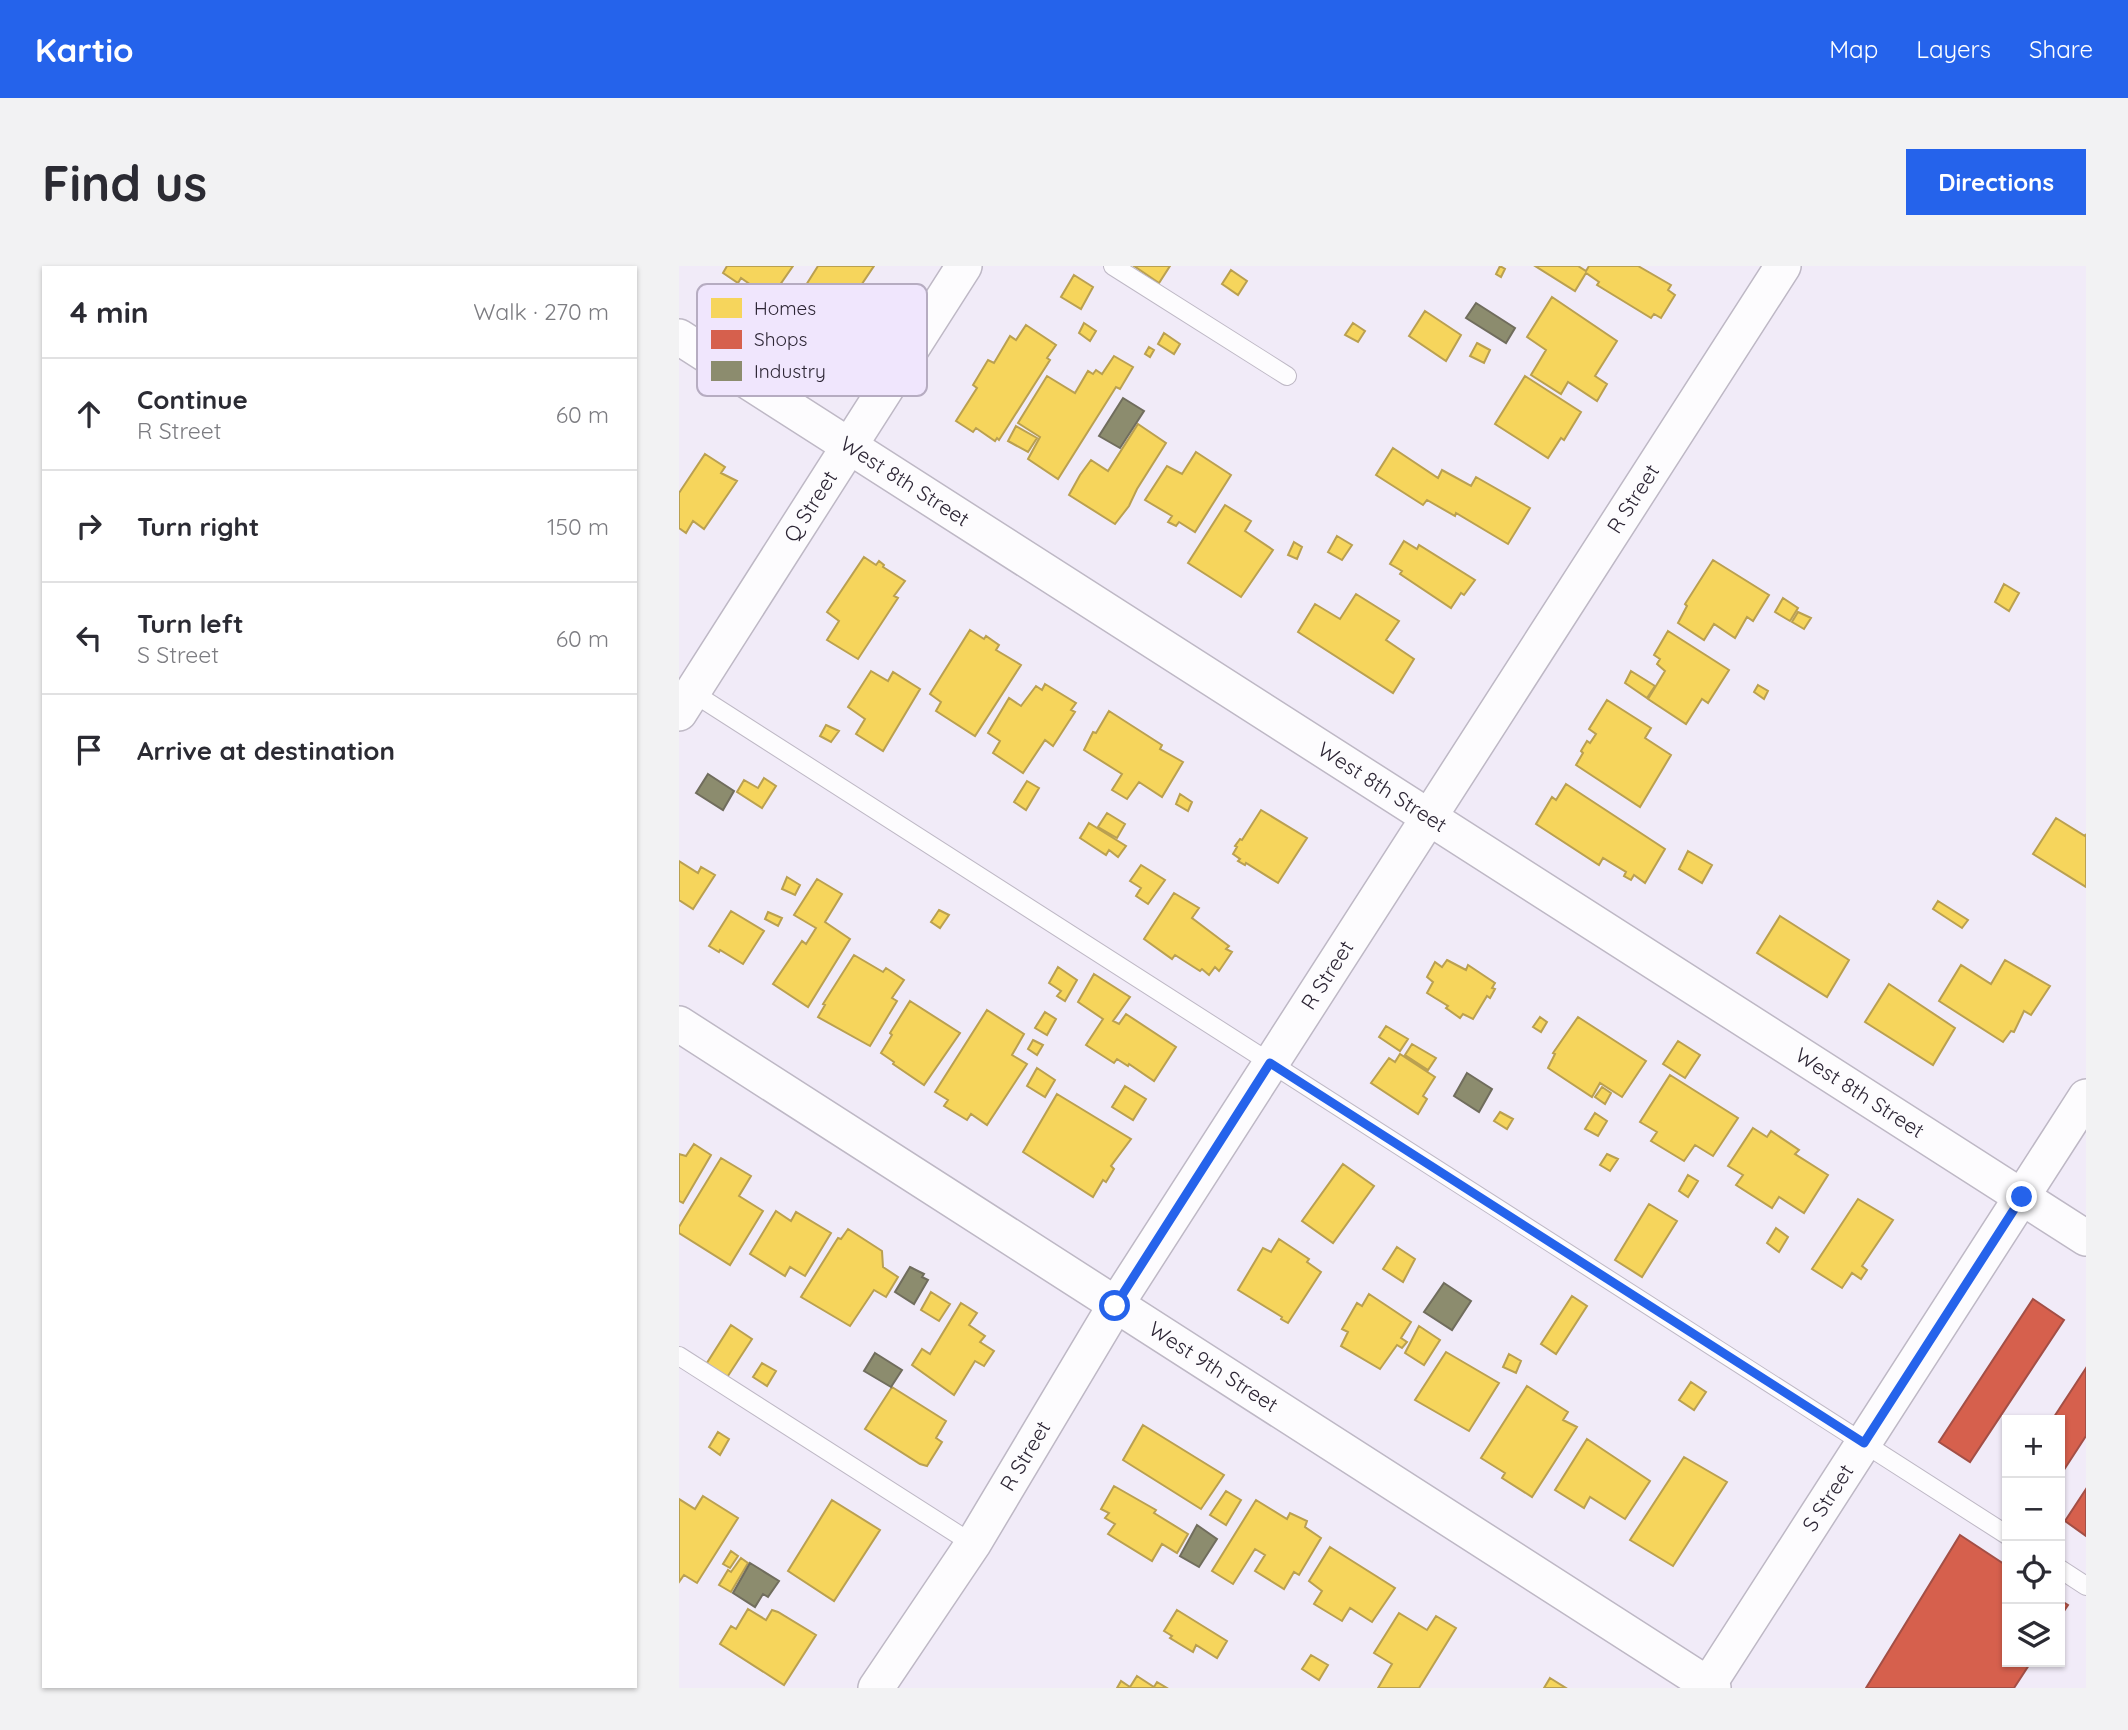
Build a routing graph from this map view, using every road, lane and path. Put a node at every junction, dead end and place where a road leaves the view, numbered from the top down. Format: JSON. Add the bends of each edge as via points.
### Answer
{"nodes":[{"id":1,"x":964,"y":266,"type":"edge"},
{"id":2,"x":1114,"y":266,"type":"edge"},
{"id":3,"x":1783,"y":266,"type":"edge"},
{"id":4,"x":927,"y":324,"type":"edge"},
{"id":5,"x":679,"y":337,"type":"edge"},
{"id":6,"x":697,"y":349,"type":"edge"},
{"id":7,"x":1287,"y":376,"type":"dead end"},
{"id":8,"x":771,"y":396,"type":"edge"},
{"id":9,"x":881,"y":396,"type":"edge"},
{"id":10,"x":849,"y":446,"type":"junction"},
{"id":11,"x":683,"y":696,"type":"edge"},
{"id":12,"x":1429,"y":816,"type":"junction"},
{"id":13,"x":679,"y":1024,"type":"edge"},
{"id":14,"x":1270,"y":1063,"type":"junction"},
{"id":15,"x":2086,"y":1097,"type":"edge"},
{"id":16,"x":2022,"y":1197,"type":"junction"},
{"id":17,"x":2086,"y":1238,"type":"edge"},
{"id":18,"x":1115,"y":1306,"type":"junction"},
{"id":19,"x":679,"y":1356,"type":"edge"},
{"id":20,"x":1864,"y":1443,"type":"junction"},
{"id":21,"x":2002,"y":1532,"type":"edge"},
{"id":22,"x":973,"y":1544,"type":"junction"},
{"id":23,"x":2065,"y":1572,"type":"edge"},
{"id":24,"x":2086,"y":1586,"type":"edge"},
{"id":25,"x":1709,"y":1687,"type":"edge"},
{"id":26,"x":876,"y":1688,"type":"edge"}],
"edges":[{"from":1,"to":4,"type":"street","name":"Q Street"},
{"from":2,"to":7,"type":"lane"},
{"from":3,"to":12,"type":"street","name":"R Street"},
{"from":5,"to":6,"type":"street","name":"West 8th Street"},
{"from":8,"to":10,"type":"street","name":"West 8th Street"},
{"from":9,"to":10,"type":"street","name":"Q Street"},
{"from":10,"to":11,"type":"street","name":"Q Street"},
{"from":10,"to":12,"type":"street","name":"West 8th Street"},
{"from":11,"to":14,"type":"lane"},
{"from":12,"to":14,"type":"street","name":"R Street"},
{"from":12,"to":16,"type":"street","name":"West 8th Street"},
{"from":13,"to":18,"type":"street","name":"West 9th Street"},
{"from":14,"to":18,"type":"street","name":"R Street"},
{"from":14,"to":20,"type":"lane"},
{"from":15,"to":16,"type":"street","name":"S Street"},
{"from":16,"to":17,"type":"street","name":"West 8th Street"},
{"from":16,"to":20,"type":"street","name":"S Street"},
{"from":18,"to":22,"type":"street","name":"R Street"},
{"from":18,"to":25,"type":"street","name":"West 9th Street"},
{"from":19,"to":22,"type":"lane"},
{"from":20,"to":21,"type":"lane"},
{"from":20,"to":25,"type":"street","name":"S Street"},
{"from":22,"to":26,"type":"street","name":"R Street"},
{"from":23,"to":24,"type":"lane"}]}
